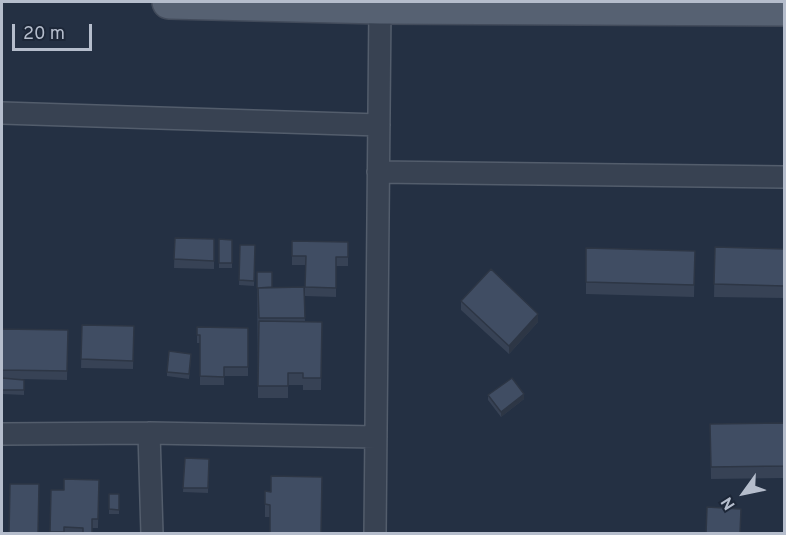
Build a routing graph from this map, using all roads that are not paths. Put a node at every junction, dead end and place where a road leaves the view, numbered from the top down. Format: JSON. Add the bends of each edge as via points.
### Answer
{"nodes":[{"id":1,"x":169,"y":2,"type":"edge"},
{"id":2,"x":611,"y":4,"type":"edge"},
{"id":3,"x":380,"y":8,"type":"junction"},
{"id":4,"x":784,"y":9,"type":"edge"},
{"id":5,"x":2,"y":113,"type":"edge"},
{"id":6,"x":379,"y":125,"type":"junction"},
{"id":7,"x":378,"y":172,"type":"junction"},
{"id":8,"x":784,"y":177,"type":"edge"},
{"id":9,"x":149,"y":433,"type":"junction"},
{"id":10,"x":2,"y":434,"type":"edge"},
{"id":11,"x":376,"y":437,"type":"junction"},
{"id":12,"x":152,"y":534,"type":"edge"},
{"id":13,"x":375,"y":534,"type":"edge"}],
"edges":[{"from":1,"to":3,"type":"main road"},
{"from":2,"to":3,"type":"main road"},
{"from":2,"to":4,"type":"main road"},
{"from":3,"to":6,"type":"street"},
{"from":5,"to":6,"type":"street"},
{"from":6,"to":7,"type":"street"},
{"from":7,"to":8,"type":"street"},
{"from":7,"to":11,"type":"street"},
{"from":9,"to":10,"type":"street"},
{"from":9,"to":11,"type":"street"},
{"from":9,"to":12,"type":"street"},
{"from":11,"to":13,"type":"street"}]}
